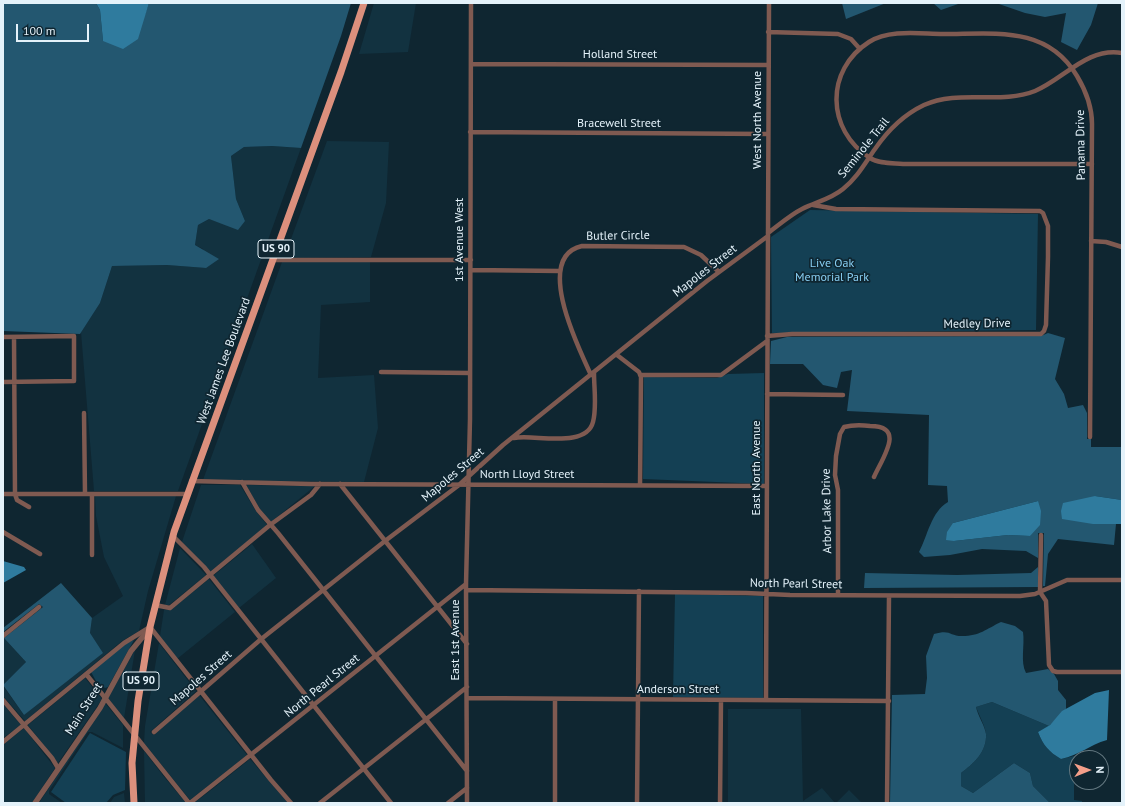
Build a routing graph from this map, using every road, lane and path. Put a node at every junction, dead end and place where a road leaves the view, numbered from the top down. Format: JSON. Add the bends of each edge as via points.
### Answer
{"nodes":[{"id":1,"x":364,"y":3,"type":"edge"},
{"id":2,"x":471,"y":3,"type":"edge"},
{"id":3,"x":768,"y":3,"type":"edge"},
{"id":4,"x":768,"y":32,"type":"junction"},
{"id":5,"x":860,"y":49,"type":"junction"},
{"id":6,"x":1122,"y":53,"type":"edge"},
{"id":7,"x":471,"y":64,"type":"junction"},
{"id":8,"x":768,"y":65,"type":"junction"},
{"id":9,"x":1072,"y":67,"type":"junction"},
{"id":10,"x":470,"y":132,"type":"junction"},
{"id":11,"x":768,"y":134,"type":"junction"},
{"id":12,"x":870,"y":158,"type":"junction"},
{"id":13,"x":1092,"y":164,"type":"junction"},
{"id":14,"x":813,"y":205,"type":"junction"},
{"id":15,"x":768,"y":235,"type":"junction"},
{"id":16,"x":1091,"y":241,"type":"junction"},
{"id":17,"x":1122,"y":247,"type":"edge"},
{"id":18,"x":272,"y":260,"type":"junction"},
{"id":19,"x":471,"y":260,"type":"junction"},
{"id":20,"x":471,"y":270,"type":"junction"},
{"id":21,"x":560,"y":271,"type":"junction"},
{"id":22,"x":719,"y":272,"type":"junction"},
{"id":23,"x":14,"y":336,"type":"junction"},
{"id":24,"x":3,"y":337,"type":"edge"},
{"id":25,"x":767,"y":339,"type":"junction"},
{"id":26,"x":617,"y":355,"type":"junction"},
{"id":27,"x":380,"y":372,"type":"dead end"},
{"id":28,"x":470,"y":373,"type":"junction"},
{"id":29,"x":592,"y":374,"type":"junction"},
{"id":30,"x":640,"y":375,"type":"junction"},
{"id":31,"x":3,"y":382,"type":"edge"},
{"id":32,"x":14,"y":382,"type":"junction"},
{"id":33,"x":767,"y":394,"type":"junction"},
{"id":34,"x":843,"y":395,"type":"dead end"},
{"id":35,"x":84,"y":413,"type":"dead end"},
{"id":36,"x":1090,"y":437,"type":"dead end"},
{"id":37,"x":512,"y":438,"type":"junction"},
{"id":38,"x":874,"y":477,"type":"dead end"},
{"id":39,"x":467,"y":478,"type":"junction"},
{"id":40,"x":191,"y":481,"type":"junction"},
{"id":41,"x":242,"y":482,"type":"junction"},
{"id":42,"x":320,"y":484,"type":"junction"},
{"id":43,"x":340,"y":484,"type":"junction"},
{"id":44,"x":459,"y":485,"type":"junction"},
{"id":45,"x":467,"y":485,"type":"junction"},
{"id":46,"x":640,"y":485,"type":"junction"},
{"id":47,"x":766,"y":486,"type":"junction"},
{"id":48,"x":85,"y":492,"type":"junction"},
{"id":49,"x":3,"y":494,"type":"edge"},
{"id":50,"x":15,"y":494,"type":"junction"},
{"id":51,"x":92,"y":494,"type":"junction"},
{"id":52,"x":187,"y":494,"type":"junction"},
{"id":53,"x":29,"y":508,"type":"dead end"},
{"id":54,"x":270,"y":525,"type":"junction"},
{"id":55,"x":3,"y":532,"type":"edge"},
{"id":56,"x":1041,"y":535,"type":"dead end"},
{"id":57,"x":173,"y":536,"type":"junction"},
{"id":58,"x":385,"y":541,"type":"junction"},
{"id":59,"x":40,"y":554,"type":"dead end"},
{"id":60,"x":92,"y":555,"type":"dead end"},
{"id":61,"x":210,"y":576,"type":"junction"},
{"id":62,"x":1122,"y":580,"type":"edge"},
{"id":63,"x":466,"y":584,"type":"junction"},
{"id":64,"x":323,"y":590,"type":"junction"},
{"id":65,"x":466,"y":590,"type":"junction"},
{"id":66,"x":639,"y":591,"type":"junction"},
{"id":67,"x":1040,"y":592,"type":"junction"},
{"id":68,"x":766,"y":594,"type":"junction"},
{"id":69,"x":838,"y":595,"type":"junction"},
{"id":70,"x":889,"y":596,"type":"junction"},
{"id":71,"x":155,"y":605,"type":"junction"},
{"id":72,"x":437,"y":606,"type":"junction"},
{"id":73,"x":39,"y":607,"type":"dead end"},
{"id":74,"x":150,"y":627,"type":"junction"},
{"id":75,"x":3,"y":636,"type":"edge"},
{"id":76,"x":260,"y":640,"type":"junction"},
{"id":77,"x":467,"y":644,"type":"junction"},
{"id":78,"x":375,"y":656,"type":"junction"},
{"id":79,"x":1122,"y":672,"type":"edge"},
{"id":80,"x":86,"y":674,"type":"junction"},
{"id":81,"x":467,"y":687,"type":"junction"},
{"id":82,"x":200,"y":691,"type":"junction"},
{"id":83,"x":467,"y":698,"type":"junction"},
{"id":84,"x":105,"y":699,"type":"junction"},
{"id":85,"x":555,"y":699,"type":"junction"},
{"id":86,"x":3,"y":700,"type":"edge"},
{"id":87,"x":639,"y":700,"type":"junction"},
{"id":88,"x":721,"y":700,"type":"junction"},
{"id":89,"x":766,"y":700,"type":"junction"},
{"id":90,"x":889,"y":701,"type":"junction"},
{"id":91,"x":313,"y":706,"type":"junction"},
{"id":92,"x":426,"y":719,"type":"junction"},
{"id":93,"x":24,"y":725,"type":"junction"},
{"id":94,"x":154,"y":732,"type":"dead end"},
{"id":95,"x":134,"y":735,"type":"junction"},
{"id":96,"x":3,"y":742,"type":"edge"},
{"id":97,"x":251,"y":755,"type":"junction"},
{"id":98,"x":58,"y":768,"type":"junction"},
{"id":99,"x":364,"y":768,"type":"junction"},
{"id":100,"x":467,"y":772,"type":"junction"},
{"id":101,"x":467,"y":788,"type":"junction"},
{"id":102,"x":35,"y":803,"type":"edge"},
{"id":103,"x":134,"y":803,"type":"edge"},
{"id":104,"x":189,"y":803,"type":"edge"},
{"id":105,"x":291,"y":803,"type":"edge"},
{"id":106,"x":320,"y":803,"type":"edge"},
{"id":107,"x":392,"y":803,"type":"edge"},
{"id":108,"x":448,"y":803,"type":"edge"},
{"id":109,"x":467,"y":803,"type":"edge"},
{"id":110,"x":555,"y":803,"type":"edge"},
{"id":111,"x":637,"y":803,"type":"edge"},
{"id":112,"x":720,"y":803,"type":"edge"},
{"id":113,"x":887,"y":803,"type":"edge"}],
"edges":[{"from":1,"to":18,"type":"main road","name":"West James Lee Boulevard","number":"US 90"},
{"from":2,"to":7,"type":"street","name":"1st Avenue West"},
{"from":3,"to":4,"type":"street","name":"West North Avenue"},
{"from":4,"to":5,"type":"street","via":[[838,34],[850,39]]},
{"from":4,"to":8,"type":"street","name":"West North Avenue"},
{"from":5,"to":9,"type":"street","name":"Panama Drive","via":[[875,38],[893,34],[1015,35],[1043,43],[1058,52]]},
{"from":5,"to":12,"type":"street","name":"Panama Drive","via":[[852,55],[841,73],[836,105],[846,133]]},
{"from":6,"to":9,"type":"street","name":"Seminole Trail","via":[[1102,54]]},
{"from":7,"to":8,"type":"street","name":"Holland Street"},
{"from":7,"to":10,"type":"street","name":"1st Avenue West"},
{"from":8,"to":11,"type":"street","name":"West North Avenue"},
{"from":9,"to":12,"type":"street","name":"Seminole Trail","via":[[1044,86],[1025,94],[955,98],[924,105],[894,126]]},
{"from":9,"to":13,"type":"street","name":"Panama Drive","via":[[1091,107]]},
{"from":10,"to":11,"type":"street","name":"Bracewell Street"},
{"from":10,"to":19,"type":"street","name":"1st Avenue West"},
{"from":11,"to":15,"type":"street","name":"West North Avenue"},
{"from":12,"to":13,"type":"street","via":[[903,164]]},
{"from":12,"to":14,"type":"street","name":"Seminole Trail","via":[[844,189]]},
{"from":13,"to":16,"type":"street","name":"Panama Drive"},
{"from":14,"to":15,"type":"street","name":"Seminole Trail","via":[[800,210]]},
{"from":14,"to":25,"type":"street","name":"Medley Drive","via":[[836,209],[1040,210],[1048,226],[1046,325],[1043,333],[800,334]]},
{"from":15,"to":22,"type":"street","name":"Mapoles Street"},
{"from":15,"to":25,"type":"street","name":"East North Avenue"},
{"from":16,"to":17,"type":"street"},
{"from":16,"to":36,"type":"street","name":"Panama Drive"},
{"from":18,"to":19,"type":"street"},
{"from":18,"to":40,"type":"main road","name":"West James Lee Boulevard","number":"US 90"},
{"from":19,"to":20,"type":"street","name":"1st Avenue West"},
{"from":20,"to":21,"type":"street"},
{"from":20,"to":28,"type":"street","name":"1st Avenue West"},
{"from":21,"to":22,"type":"street","name":"Butler Circle","via":[[564,257],[575,248],[651,246],[692,249]]},
{"from":21,"to":29,"type":"street","name":"Butler Circle","via":[[562,299]]},
{"from":22,"to":26,"type":"street","name":"Mapoles Street"},
{"from":23,"to":24,"type":"street"},
{"from":23,"to":32,"type":"street"},
{"from":23,"to":32,"type":"street","via":[[74,336],[74,381]]},
{"from":25,"to":30,"type":"street","via":[[721,375]]},
{"from":25,"to":33,"type":"street","name":"East North Avenue"},
{"from":26,"to":29,"type":"street","name":"Mapoles Street"},
{"from":26,"to":30,"type":"street"},
{"from":27,"to":28,"type":"street"},
{"from":28,"to":39,"type":"street","name":"1st Avenue West"},
{"from":29,"to":37,"type":"street","name":"Mapoles Street"},
{"from":29,"to":37,"type":"street","via":[[594,417],[587,432],[571,439],[527,436]]},
{"from":30,"to":46,"type":"street"},
{"from":31,"to":32,"type":"street"},
{"from":32,"to":50,"type":"street"},
{"from":33,"to":34,"type":"street"},
{"from":33,"to":47,"type":"street","name":"East North Avenue"},
{"from":35,"to":48,"type":"street"},
{"from":37,"to":39,"type":"street","name":"Mapoles Street"},
{"from":38,"to":69,"type":"street","name":"Arbor Lake Drive","via":[[888,446],[888,430],[880,426],[844,427],[840,434],[835,475],[838,490]]},
{"from":39,"to":44,"type":"street","name":"Mapoles Street"},
{"from":39,"to":45,"type":"street","name":"East 1st Avenue"},
{"from":40,"to":41,"type":"street","name":"North Lloyd Street"},
{"from":40,"to":52,"type":"main road","name":"West James Lee Boulevard","number":"US 90"},
{"from":41,"to":42,"type":"street","name":"North Lloyd Street"},
{"from":41,"to":54,"type":"street"},
{"from":42,"to":43,"type":"street","name":"North Lloyd Street"},
{"from":42,"to":54,"type":"street","via":[[311,495]]},
{"from":43,"to":44,"type":"street","name":"North Lloyd Street"},
{"from":43,"to":58,"type":"street"},
{"from":44,"to":45,"type":"street","name":"North Lloyd Street"},
{"from":44,"to":58,"type":"street","name":"Mapoles Street"},
{"from":45,"to":46,"type":"street","name":"North Lloyd Street"},
{"from":45,"to":63,"type":"street","name":"East 1st Avenue"},
{"from":46,"to":47,"type":"street","name":"North Lloyd Street"},
{"from":47,"to":68,"type":"street","name":"East North Avenue"},
{"from":48,"to":50,"type":"street"},
{"from":48,"to":51,"type":"street"},
{"from":49,"to":50,"type":"street"},
{"from":50,"to":53,"type":"street","via":[[17,500]]},
{"from":51,"to":52,"type":"street"},
{"from":51,"to":60,"type":"street"},
{"from":52,"to":57,"type":"main road","name":"West James Lee Boulevard","number":"US 90"},
{"from":54,"to":61,"type":"street"},
{"from":54,"to":64,"type":"street"},
{"from":55,"to":59,"type":"street"},
{"from":56,"to":67,"type":"street"},
{"from":57,"to":61,"type":"street"},
{"from":57,"to":71,"type":"main road","name":"West James Lee Boulevard","number":"US 90"},
{"from":58,"to":64,"type":"street","name":"Mapoles Street"},
{"from":58,"to":72,"type":"street"},
{"from":61,"to":71,"type":"street","via":[[170,608]]},
{"from":61,"to":76,"type":"street"},
{"from":62,"to":67,"type":"street","name":"North Pearl Street","via":[[1066,580]]},
{"from":63,"to":65,"type":"street","name":"East 1st Avenue"},
{"from":63,"to":72,"type":"street","name":"North Pearl Street"},
{"from":64,"to":76,"type":"street","name":"Mapoles Street"},
{"from":64,"to":78,"type":"street"},
{"from":65,"to":66,"type":"street","name":"North Pearl Street"},
{"from":65,"to":77,"type":"street","name":"East 1st Avenue"},
{"from":66,"to":68,"type":"street","name":"North Pearl Street"},
{"from":66,"to":87,"type":"street"},
{"from":67,"to":70,"type":"street","name":"North Pearl Street","via":[[1020,596]]},
{"from":67,"to":79,"type":"street","via":[[1046,601],[1048,661],[1052,670]]},
{"from":68,"to":69,"type":"street","name":"North Pearl Street"},
{"from":68,"to":89,"type":"street","name":"East North Avenue"},
{"from":69,"to":70,"type":"street","name":"North Pearl Street"},
{"from":70,"to":90,"type":"street"},
{"from":71,"to":74,"type":"main road","name":"West James Lee Boulevard","number":"US 90"},
{"from":72,"to":77,"type":"street"},
{"from":72,"to":78,"type":"street","name":"North Pearl Street"},
{"from":73,"to":75,"type":"street"},
{"from":74,"to":80,"type":"street","via":[[124,643]]},
{"from":74,"to":82,"type":"street"},
{"from":74,"to":84,"type":"street","name":"Main Street","via":[[131,651]]},
{"from":74,"to":95,"type":"main road","name":"West James Lee Boulevard","number":"US 90"},
{"from":76,"to":82,"type":"street","name":"Mapoles Street"},
{"from":76,"to":91,"type":"street"},
{"from":77,"to":81,"type":"street","name":"East 1st Avenue"},
{"from":78,"to":91,"type":"street","name":"North Pearl Street"},
{"from":78,"to":92,"type":"street"},
{"from":80,"to":84,"type":"street"},
{"from":80,"to":93,"type":"street"},
{"from":81,"to":83,"type":"street","name":"East 1st Avenue"},
{"from":81,"to":92,"type":"street"},
{"from":82,"to":94,"type":"street","name":"Mapoles Street"},
{"from":82,"to":97,"type":"street"},
{"from":83,"to":85,"type":"street","name":"Anderson Street"},
{"from":83,"to":100,"type":"street","name":"East 1st Avenue"},
{"from":84,"to":95,"type":"street"},
{"from":84,"to":98,"type":"street","name":"Main Street"},
{"from":85,"to":87,"type":"street","name":"Anderson Street"},
{"from":85,"to":110,"type":"street"},
{"from":86,"to":93,"type":"street"},
{"from":87,"to":88,"type":"street","name":"Anderson Street"},
{"from":87,"to":111,"type":"street"},
{"from":88,"to":89,"type":"street","name":"Anderson Street"},
{"from":88,"to":112,"type":"street"},
{"from":89,"to":90,"type":"street","name":"Anderson Street"},
{"from":90,"to":113,"type":"street"},
{"from":91,"to":97,"type":"street","name":"North Pearl Street"},
{"from":91,"to":99,"type":"street"},
{"from":92,"to":99,"type":"street"},
{"from":92,"to":100,"type":"street"},
{"from":93,"to":96,"type":"street"},
{"from":93,"to":98,"type":"street"},
{"from":95,"to":103,"type":"main road","number":"US 90"},
{"from":95,"to":104,"type":"street"},
{"from":97,"to":104,"type":"street","name":"North Pearl Street"},
{"from":97,"to":105,"type":"street"},
{"from":98,"to":102,"type":"street","name":"Main Street"},
{"from":99,"to":106,"type":"street"},
{"from":99,"to":107,"type":"street"},
{"from":100,"to":101,"type":"street","name":"East 1st Avenue"},
{"from":101,"to":108,"type":"street"},
{"from":101,"to":109,"type":"street","name":"East 1st Avenue"}]}
